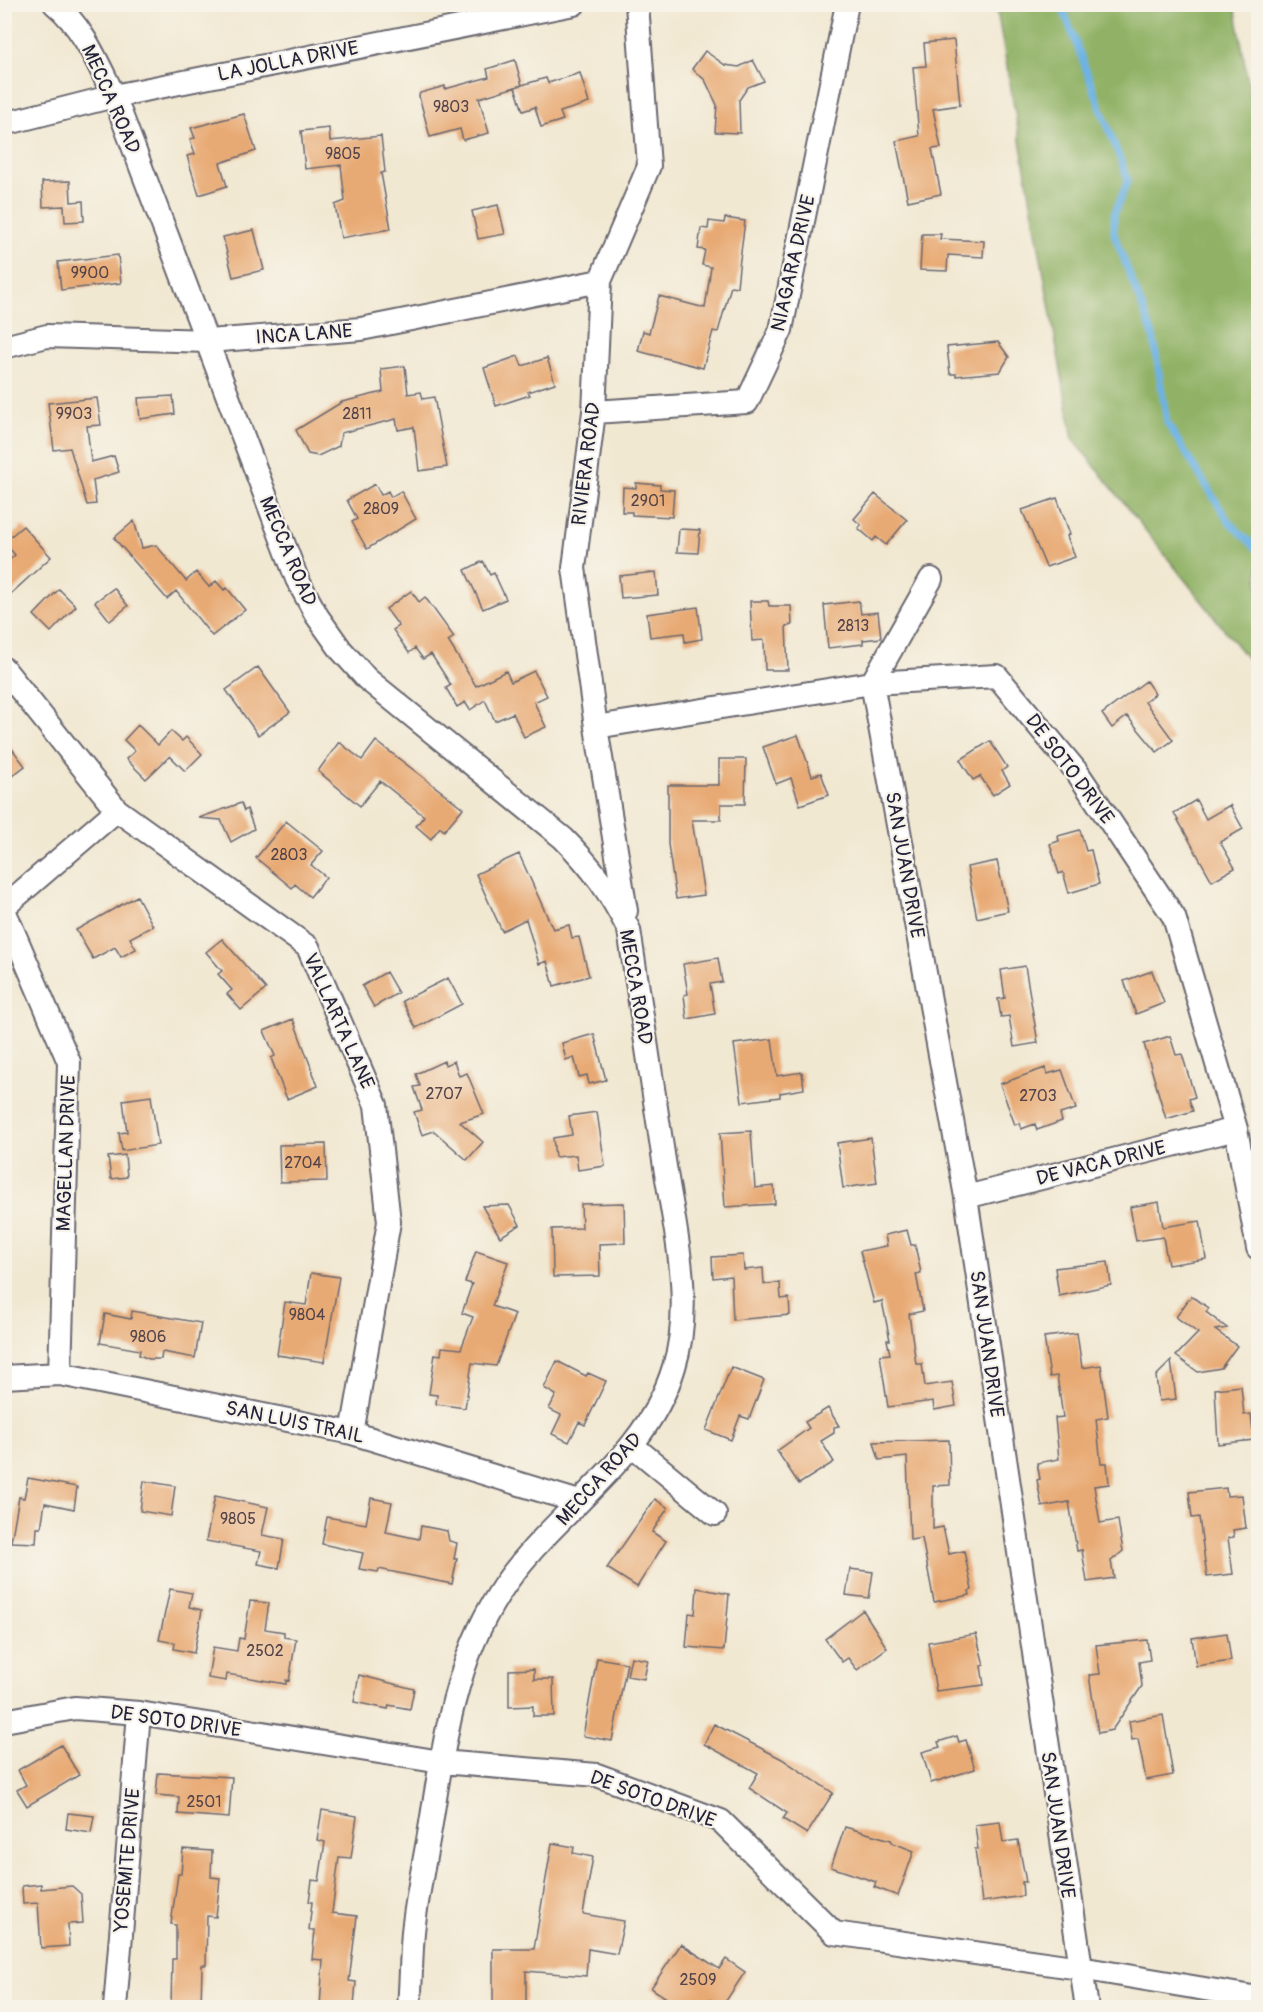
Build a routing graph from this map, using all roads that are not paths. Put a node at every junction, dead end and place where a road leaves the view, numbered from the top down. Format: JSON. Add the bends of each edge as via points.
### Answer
{"nodes":[{"id":1,"x":55,"y":4,"type":"edge"},
{"id":2,"x":573,"y":4,"type":"edge"},
{"id":3,"x":637,"y":4,"type":"edge"},
{"id":4,"x":847,"y":4,"type":"edge"},
{"id":5,"x":114,"y":96,"type":"junction"},
{"id":6,"x":4,"y":124,"type":"edge"},
{"id":7,"x":600,"y":281,"type":"junction"},
{"id":8,"x":208,"y":341,"type":"junction"},
{"id":9,"x":4,"y":347,"type":"edge"},
{"id":10,"x":594,"y":412,"type":"junction"},
{"id":11,"x":931,"y":579,"type":"dead end"},
{"id":12,"x":4,"y":669,"type":"edge"},
{"id":13,"x":872,"y":683,"type":"junction"},
{"id":14,"x":596,"y":728,"type":"junction"},
{"id":15,"x":117,"y":810,"type":"junction"},
{"id":16,"x":4,"y":909,"type":"edge"},
{"id":17,"x":629,"y":930,"type":"junction"},
{"id":18,"x":1236,"y":1129,"type":"junction"},
{"id":19,"x":966,"y":1197,"type":"junction"},
{"id":20,"x":1258,"y":1248,"type":"edge"},
{"id":21,"x":60,"y":1374,"type":"junction"},
{"id":22,"x":4,"y":1377,"type":"edge"},
{"id":23,"x":352,"y":1433,"type":"junction"},
{"id":24,"x":633,"y":1446,"type":"junction"},
{"id":25,"x":579,"y":1502,"type":"junction"},
{"id":26,"x":716,"y":1514,"type":"dead end"},
{"id":27,"x":140,"y":1713,"type":"junction"},
{"id":28,"x":4,"y":1721,"type":"edge"},
{"id":29,"x":441,"y":1762,"type":"junction"},
{"id":30,"x":1080,"y":1968,"type":"junction"},
{"id":31,"x":1258,"y":1998,"type":"edge"},
{"id":32,"x":116,"y":2007,"type":"edge"},
{"id":33,"x":410,"y":2007,"type":"edge"},
{"id":34,"x":1087,"y":2007,"type":"edge"}],
"edges":[{"from":1,"to":5,"type":"street","name":"MECCA ROAD","via":[[87,41]]},
{"from":2,"to":5,"type":"street","name":"LA JOLLA DRIVE"},
{"from":3,"to":7,"type":"street","name":"RIVIERA ROAD","via":[[649,166]]},
{"from":4,"to":10,"type":"street","name":"NIAGARA DRIVE","via":[[781,330],[747,402]]},
{"from":5,"to":6,"type":"street","name":"LA JOLLA DRIVE"},
{"from":5,"to":8,"type":"street","name":"MECCA ROAD"},
{"from":7,"to":8,"type":"street","name":"INCA LANE","via":[[361,329]]},
{"from":7,"to":10,"type":"street","name":"RIVIERA ROAD"},
{"from":8,"to":9,"type":"street","name":"INCA LANE","via":[[47,336]]},
{"from":8,"to":17,"type":"street","name":"MECCA ROAD","via":[[297,579],[341,650],[367,680],[563,838],[610,892]]},
{"from":10,"to":14,"type":"street","name":"RIVIERA ROAD","via":[[574,568]]},
{"from":11,"to":13,"type":"street"},
{"from":12,"to":15,"type":"street","name":"VALLARTA LANE"},
{"from":13,"to":14,"type":"street","name":"DE SOTO DRIVE"},
{"from":13,"to":18,"type":"street","name":"DE SOTO DRIVE","via":[[997,676],[1077,772],[1174,916]]},
{"from":13,"to":19,"type":"street","name":"SAN JUAN DRIVE"},
{"from":14,"to":17,"type":"street","name":"RIVIERA ROAD"},
{"from":15,"to":16,"type":"street"},
{"from":15,"to":23,"type":"street","name":"VALLARTA LANE","via":[[308,947],[376,1105],[389,1222]]},
{"from":16,"to":21,"type":"street","name":"MAGELLAN DRIVE","via":[[69,1062]]},
{"from":17,"to":24,"type":"street","name":"MECCA ROAD","via":[[678,1251],[683,1317],[675,1365],[660,1405]]},
{"from":18,"to":19,"type":"street","name":"DE VACA DRIVE"},
{"from":18,"to":20,"type":"street","name":"DE SOTO DRIVE"},
{"from":19,"to":30,"type":"street","name":"SAN JUAN DRIVE"},
{"from":21,"to":22,"type":"street","name":"SAN LUIS TRAIL"},
{"from":21,"to":23,"type":"street","name":"SAN LUIS TRAIL"},
{"from":23,"to":25,"type":"street","name":"SAN LUIS TRAIL"},
{"from":24,"to":25,"type":"street","name":"MECCA ROAD"},
{"from":24,"to":26,"type":"street"},
{"from":25,"to":29,"type":"street","name":"MECCA ROAD","via":[[529,1555],[498,1596],[474,1643],[455,1695]]},
{"from":27,"to":28,"type":"street","name":"DE SOTO DRIVE","via":[[75,1708]]},
{"from":27,"to":29,"type":"street","name":"DE SOTO DRIVE"},
{"from":27,"to":32,"type":"street","name":"YOSEMITE DRIVE"},
{"from":29,"to":30,"type":"street","name":"DE SOTO DRIVE","via":[[597,1775],[721,1821],[834,1933]]},
{"from":29,"to":33,"type":"street","name":"MECCA ROAD","via":[[413,1931]]},
{"from":30,"to":31,"type":"street","name":"DE SOTO DRIVE"},
{"from":30,"to":34,"type":"street","name":"SAN JUAN DRIVE"}]}
